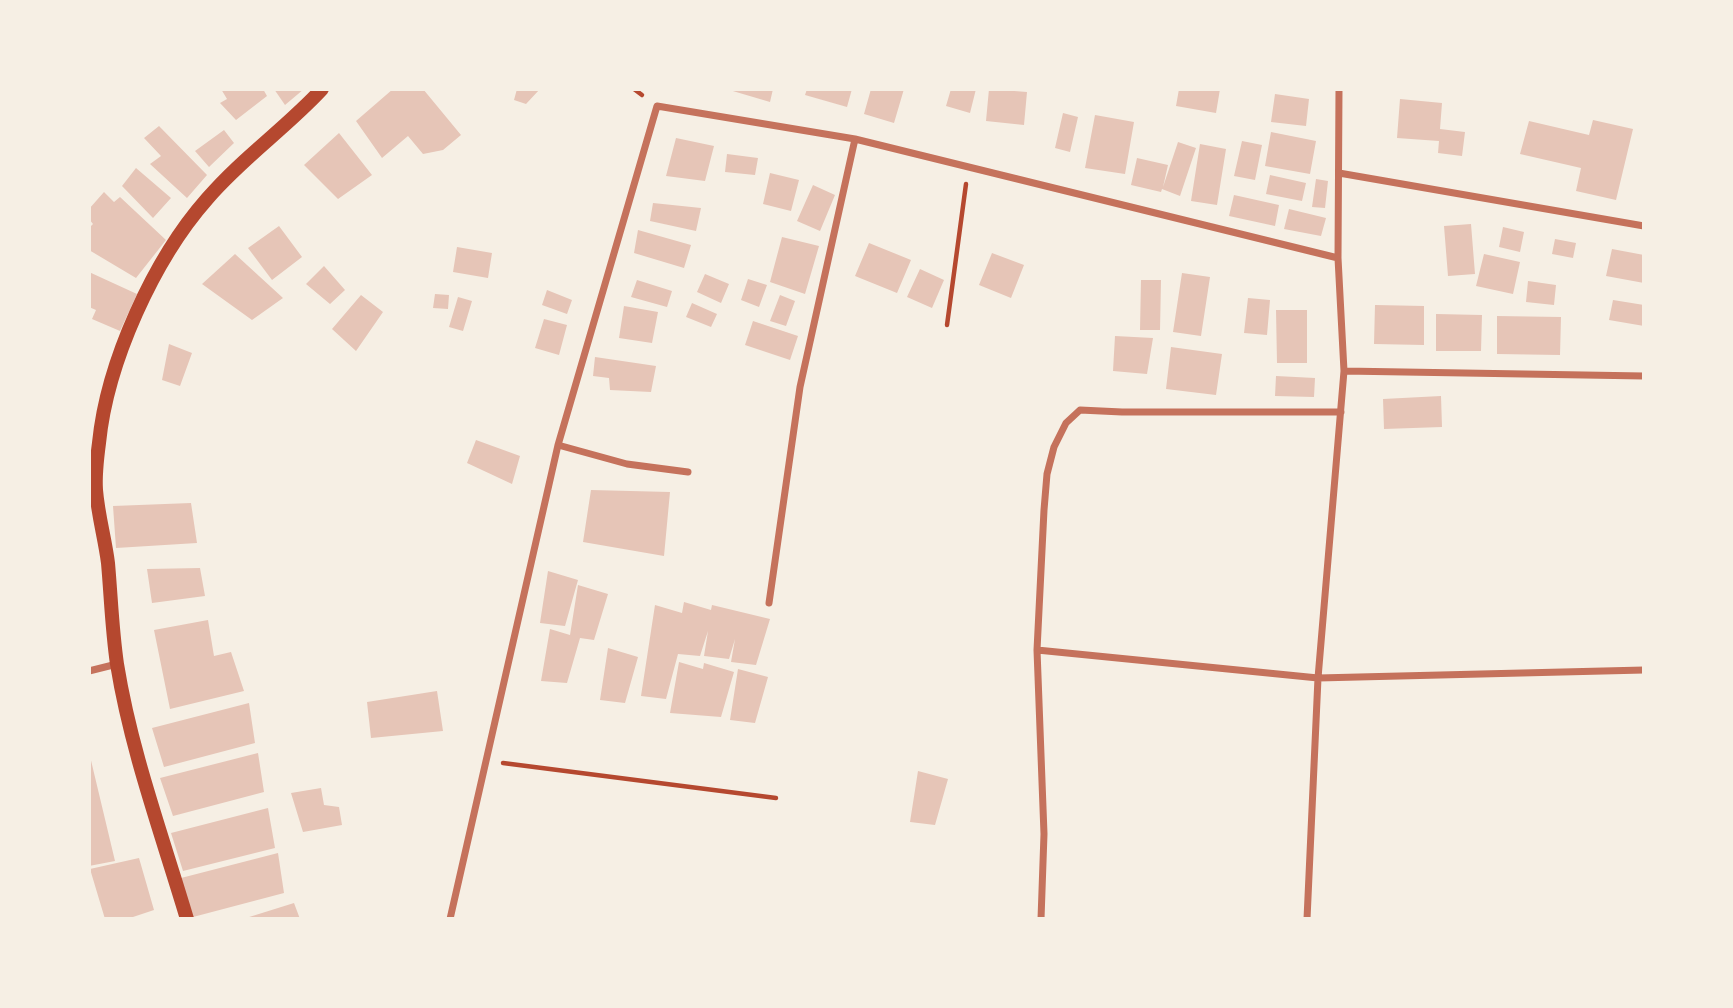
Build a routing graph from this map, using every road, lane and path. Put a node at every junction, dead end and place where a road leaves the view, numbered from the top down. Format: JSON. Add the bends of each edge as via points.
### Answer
{"nodes":[{"id":1,"x":322,"y":89,"type":"edge"},
{"id":2,"x":1339,"y":89,"type":"edge"},
{"id":3,"x":855,"y":139,"type":"junction"},
{"id":4,"x":969,"y":166,"type":"junction"},
{"id":5,"x":1339,"y":173,"type":"junction"},
{"id":6,"x":1644,"y":226,"type":"edge"},
{"id":7,"x":1338,"y":258,"type":"junction"},
{"id":8,"x":947,"y":325,"type":"dead end"},
{"id":9,"x":1344,"y":371,"type":"junction"},
{"id":10,"x":1644,"y":376,"type":"edge"},
{"id":11,"x":1341,"y":412,"type":"junction"},
{"id":12,"x":558,"y":445,"type":"junction"},
{"id":13,"x":688,"y":472,"type":"dead end"},
{"id":14,"x":769,"y":603,"type":"dead end"},
{"id":15,"x":1037,"y":650,"type":"junction"},
{"id":16,"x":117,"y":664,"type":"junction"},
{"id":17,"x":1644,"y":670,"type":"edge"},
{"id":18,"x":89,"y":671,"type":"edge"},
{"id":19,"x":1318,"y":678,"type":"junction"},
{"id":20,"x":488,"y":761,"type":"junction"},
{"id":21,"x":776,"y":799,"type":"dead end"},
{"id":22,"x":187,"y":919,"type":"edge"},
{"id":23,"x":450,"y":919,"type":"edge"},
{"id":24,"x":1041,"y":919,"type":"edge"},
{"id":25,"x":1307,"y":919,"type":"edge"}],
"edges":[{"from":1,"to":16,"type":"main road","via":[[206,199],[168,252],[143,298],[113,378],[99,441],[96,490]]},
{"from":2,"to":5,"type":"street"},
{"from":3,"to":4,"type":"street"},
{"from":3,"to":12,"type":"street","via":[[657,106]]},
{"from":3,"to":14,"type":"street","via":[[800,387]]},
{"from":4,"to":7,"type":"street"},
{"from":4,"to":8,"type":"path"},
{"from":5,"to":6,"type":"street"},
{"from":5,"to":7,"type":"street"},
{"from":7,"to":9,"type":"street"},
{"from":9,"to":10,"type":"street"},
{"from":9,"to":11,"type":"street"},
{"from":11,"to":15,"type":"street","via":[[1080,410],[1066,423],[1047,474]]},
{"from":11,"to":19,"type":"street"},
{"from":12,"to":13,"type":"street","via":[[627,464]]},
{"from":12,"to":20,"type":"street"},
{"from":15,"to":19,"type":"street"},
{"from":15,"to":24,"type":"street","via":[[1044,834]]},
{"from":16,"to":18,"type":"street"},
{"from":16,"to":22,"type":"main road","via":[[136,752]]},
{"from":17,"to":19,"type":"street"},
{"from":19,"to":25,"type":"street"},
{"from":20,"to":21,"type":"path"},
{"from":20,"to":23,"type":"street"}]}
